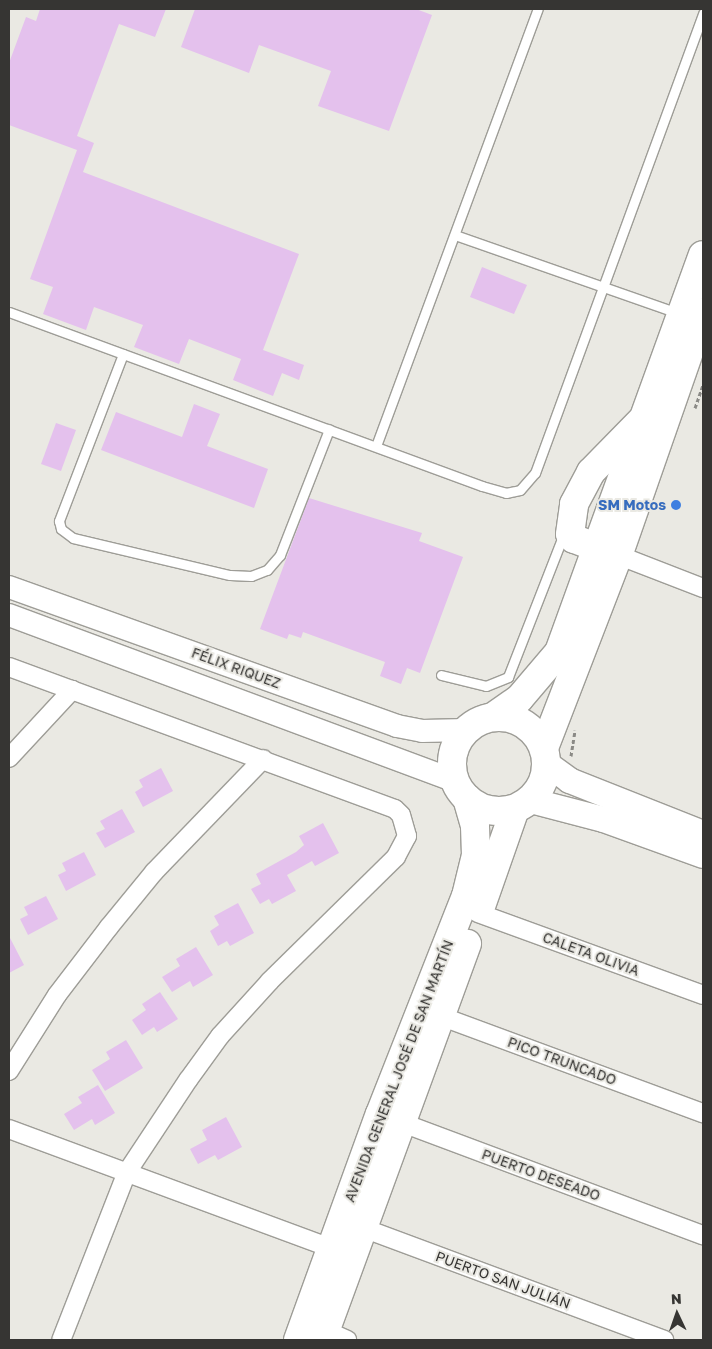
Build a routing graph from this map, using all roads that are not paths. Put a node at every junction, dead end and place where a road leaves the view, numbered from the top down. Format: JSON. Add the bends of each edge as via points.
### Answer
{"nodes":[{"id":1,"x":538,"y":9,"type":"edge"},
{"id":2,"x":703,"y":13,"type":"edge"},
{"id":3,"x":454,"y":235,"type":"junction"},
{"id":4,"x":700,"y":272,"type":"edge"},
{"id":5,"x":604,"y":288,"type":"junction"},
{"id":6,"x":9,"y":312,"type":"edge"},
{"id":7,"x":695,"y":316,"type":"edge"},
{"id":8,"x":123,"y":354,"type":"junction"},
{"id":9,"x":644,"y":418,"type":"junction"},
{"id":10,"x":329,"y":429,"type":"junction"},
{"id":11,"x":376,"y":446,"type":"junction"},
{"id":12,"x":584,"y":541,"type":"junction"},
{"id":13,"x":9,"y":587,"type":"edge"},
{"id":14,"x":703,"y":588,"type":"edge"},
{"id":15,"x":9,"y":615,"type":"edge"},
{"id":16,"x":9,"y":667,"type":"edge"},
{"id":17,"x":441,"y":674,"type":"dead end"},
{"id":18,"x":72,"y":690,"type":"junction"},
{"id":19,"x":493,"y":717,"type":"junction"},
{"id":20,"x":467,"y":730,"type":"junction"},
{"id":21,"x":545,"y":756,"type":"junction"},
{"id":22,"x":9,"y":758,"type":"edge"},
{"id":23,"x":262,"y":759,"type":"junction"},
{"id":24,"x":461,"y":789,"type":"junction"},
{"id":25,"x":523,"y":804,"type":"junction"},
{"id":26,"x":703,"y":833,"type":"edge"},
{"id":27,"x":703,"y":856,"type":"edge"},
{"id":28,"x":478,"y":913,"type":"junction"},
{"id":29,"x":703,"y":995,"type":"edge"},
{"id":30,"x":430,"y":1012,"type":"junction"},
{"id":31,"x":9,"y":1071,"type":"edge"},
{"id":32,"x":703,"y":1113,"type":"edge"},
{"id":33,"x":390,"y":1119,"type":"junction"},
{"id":34,"x":9,"y":1129,"type":"edge"},
{"id":35,"x":127,"y":1172,"type":"junction"},
{"id":36,"x":352,"y":1224,"type":"junction"},
{"id":37,"x":703,"y":1235,"type":"edge"},
{"id":38,"x":331,"y":1248,"type":"junction"},
{"id":39,"x":321,"y":1335,"type":"edge"},
{"id":40,"x":61,"y":1340,"type":"edge"},
{"id":41,"x":664,"y":1340,"type":"edge"}],
"edges":[{"from":1,"to":3,"type":"lane"},
{"from":2,"to":5,"type":"lane"},
{"from":3,"to":5,"type":"lane"},
{"from":3,"to":11,"type":"lane"},
{"from":4,"to":7,"type":"highway","name":"AVENIDA GENERAL JOSÉ DE SAN MARTÍN"},
{"from":5,"to":7,"type":"lane"},
{"from":5,"to":11,"type":"lane","via":[[535,473],[520,490],[506,493],[482,486]]},
{"from":6,"to":8,"type":"lane"},
{"from":7,"to":9,"type":"highway","name":"AVENIDA GENERAL JOSÉ DE SAN MARTÍN"},
{"from":7,"to":12,"type":"highway","name":"AVENIDA GENERAL JOSÉ DE SAN MARTÍN"},
{"from":8,"to":10,"type":"lane"},
{"from":8,"to":10,"type":"lane","via":[[59,521],[61,529],[74,538],[230,575],[251,576],[267,570],[280,555]]},
{"from":9,"to":12,"type":"highway","name":"AVENIDA GENERAL JOSÉ DE SAN MARTÍN"},
{"from":9,"to":12,"type":"highway","via":[[591,472]]},
{"from":10,"to":11,"type":"lane"},
{"from":12,"to":14,"type":"street"},
{"from":12,"to":17,"type":"lane","via":[[508,677],[486,686]]},
{"from":12,"to":19,"type":"highway","name":"AVENIDA GENERAL JOSÉ DE SAN MARTÍN","via":[[559,652],[519,699]]},
{"from":12,"to":21,"type":"highway","name":"AVENIDA GENERAL JOSÉ DE SAN MARTÍN"},
{"from":13,"to":20,"type":"street","name":"FÉLIX RIQUEZ","via":[[397,726],[422,731]]},
{"from":15,"to":24,"type":"street"},
{"from":16,"to":18,"type":"street"},
{"from":18,"to":22,"type":"street"},
{"from":18,"to":23,"type":"street"},
{"from":19,"to":20,"type":"highway","name":"AVENIDA GENERAL JOSÉ DE SAN MARTÍN"},
{"from":19,"to":21,"type":"highway","via":[[524,724]]},
{"from":20,"to":24,"type":"highway","name":"AVENIDA GENERAL JOSÉ DE SAN MARTÍN","via":[[453,756]]},
{"from":21,"to":25,"type":"highway","name":"AVENIDA GENERAL JOSÉ DE SAN MARTÍN","via":[[542,783]]},
{"from":21,"to":26,"type":"main road","via":[[569,780]]},
{"from":23,"to":31,"type":"street","via":[[154,872],[109,927],[57,995]]},
{"from":23,"to":35,"type":"street","via":[[395,809],[406,825],[404,848],[317,933],[220,1036]]},
{"from":24,"to":25,"type":"highway","via":[[489,810]]},
{"from":24,"to":30,"type":"highway","name":"AVENIDA GENERAL JOSÉ DE SAN MARTÍN","via":[[475,826],[475,863]]},
{"from":25,"to":27,"type":"main road","via":[[588,814]]},
{"from":25,"to":28,"type":"highway","name":"AVENIDA GENERAL JOSÉ DE SAN MARTÍN"},
{"from":28,"to":29,"type":"street","name":"CALETA OLIVIA"},
{"from":28,"to":30,"type":"highway","name":"AVENIDA GENERAL JOSÉ DE SAN MARTÍN"},
{"from":30,"to":32,"type":"street","name":"PICO TRUNCADO"},
{"from":30,"to":33,"type":"highway","name":"AVENIDA GENERAL JOSÉ DE SAN MARTÍN"},
{"from":33,"to":36,"type":"highway","name":"AVENIDA GENERAL JOSÉ DE SAN MARTÍN"},
{"from":33,"to":37,"type":"street","name":"PUERTO DESEADO"},
{"from":34,"to":35,"type":"street"},
{"from":35,"to":38,"type":"street"},
{"from":35,"to":40,"type":"street"},
{"from":36,"to":38,"type":"highway","name":"AVENIDA GENERAL JOSÉ DE SAN MARTÍN"},
{"from":36,"to":39,"type":"highway","name":"AVENIDA GENERAL JOSÉ DE SAN MARTÍN"},
{"from":36,"to":41,"type":"street","name":"PUERTO SAN JULIÁN"},
{"from":38,"to":39,"type":"highway","name":"AVENIDA GENERAL JOSÉ DE SAN MARTÍN","via":[[320,1282]]}]}
